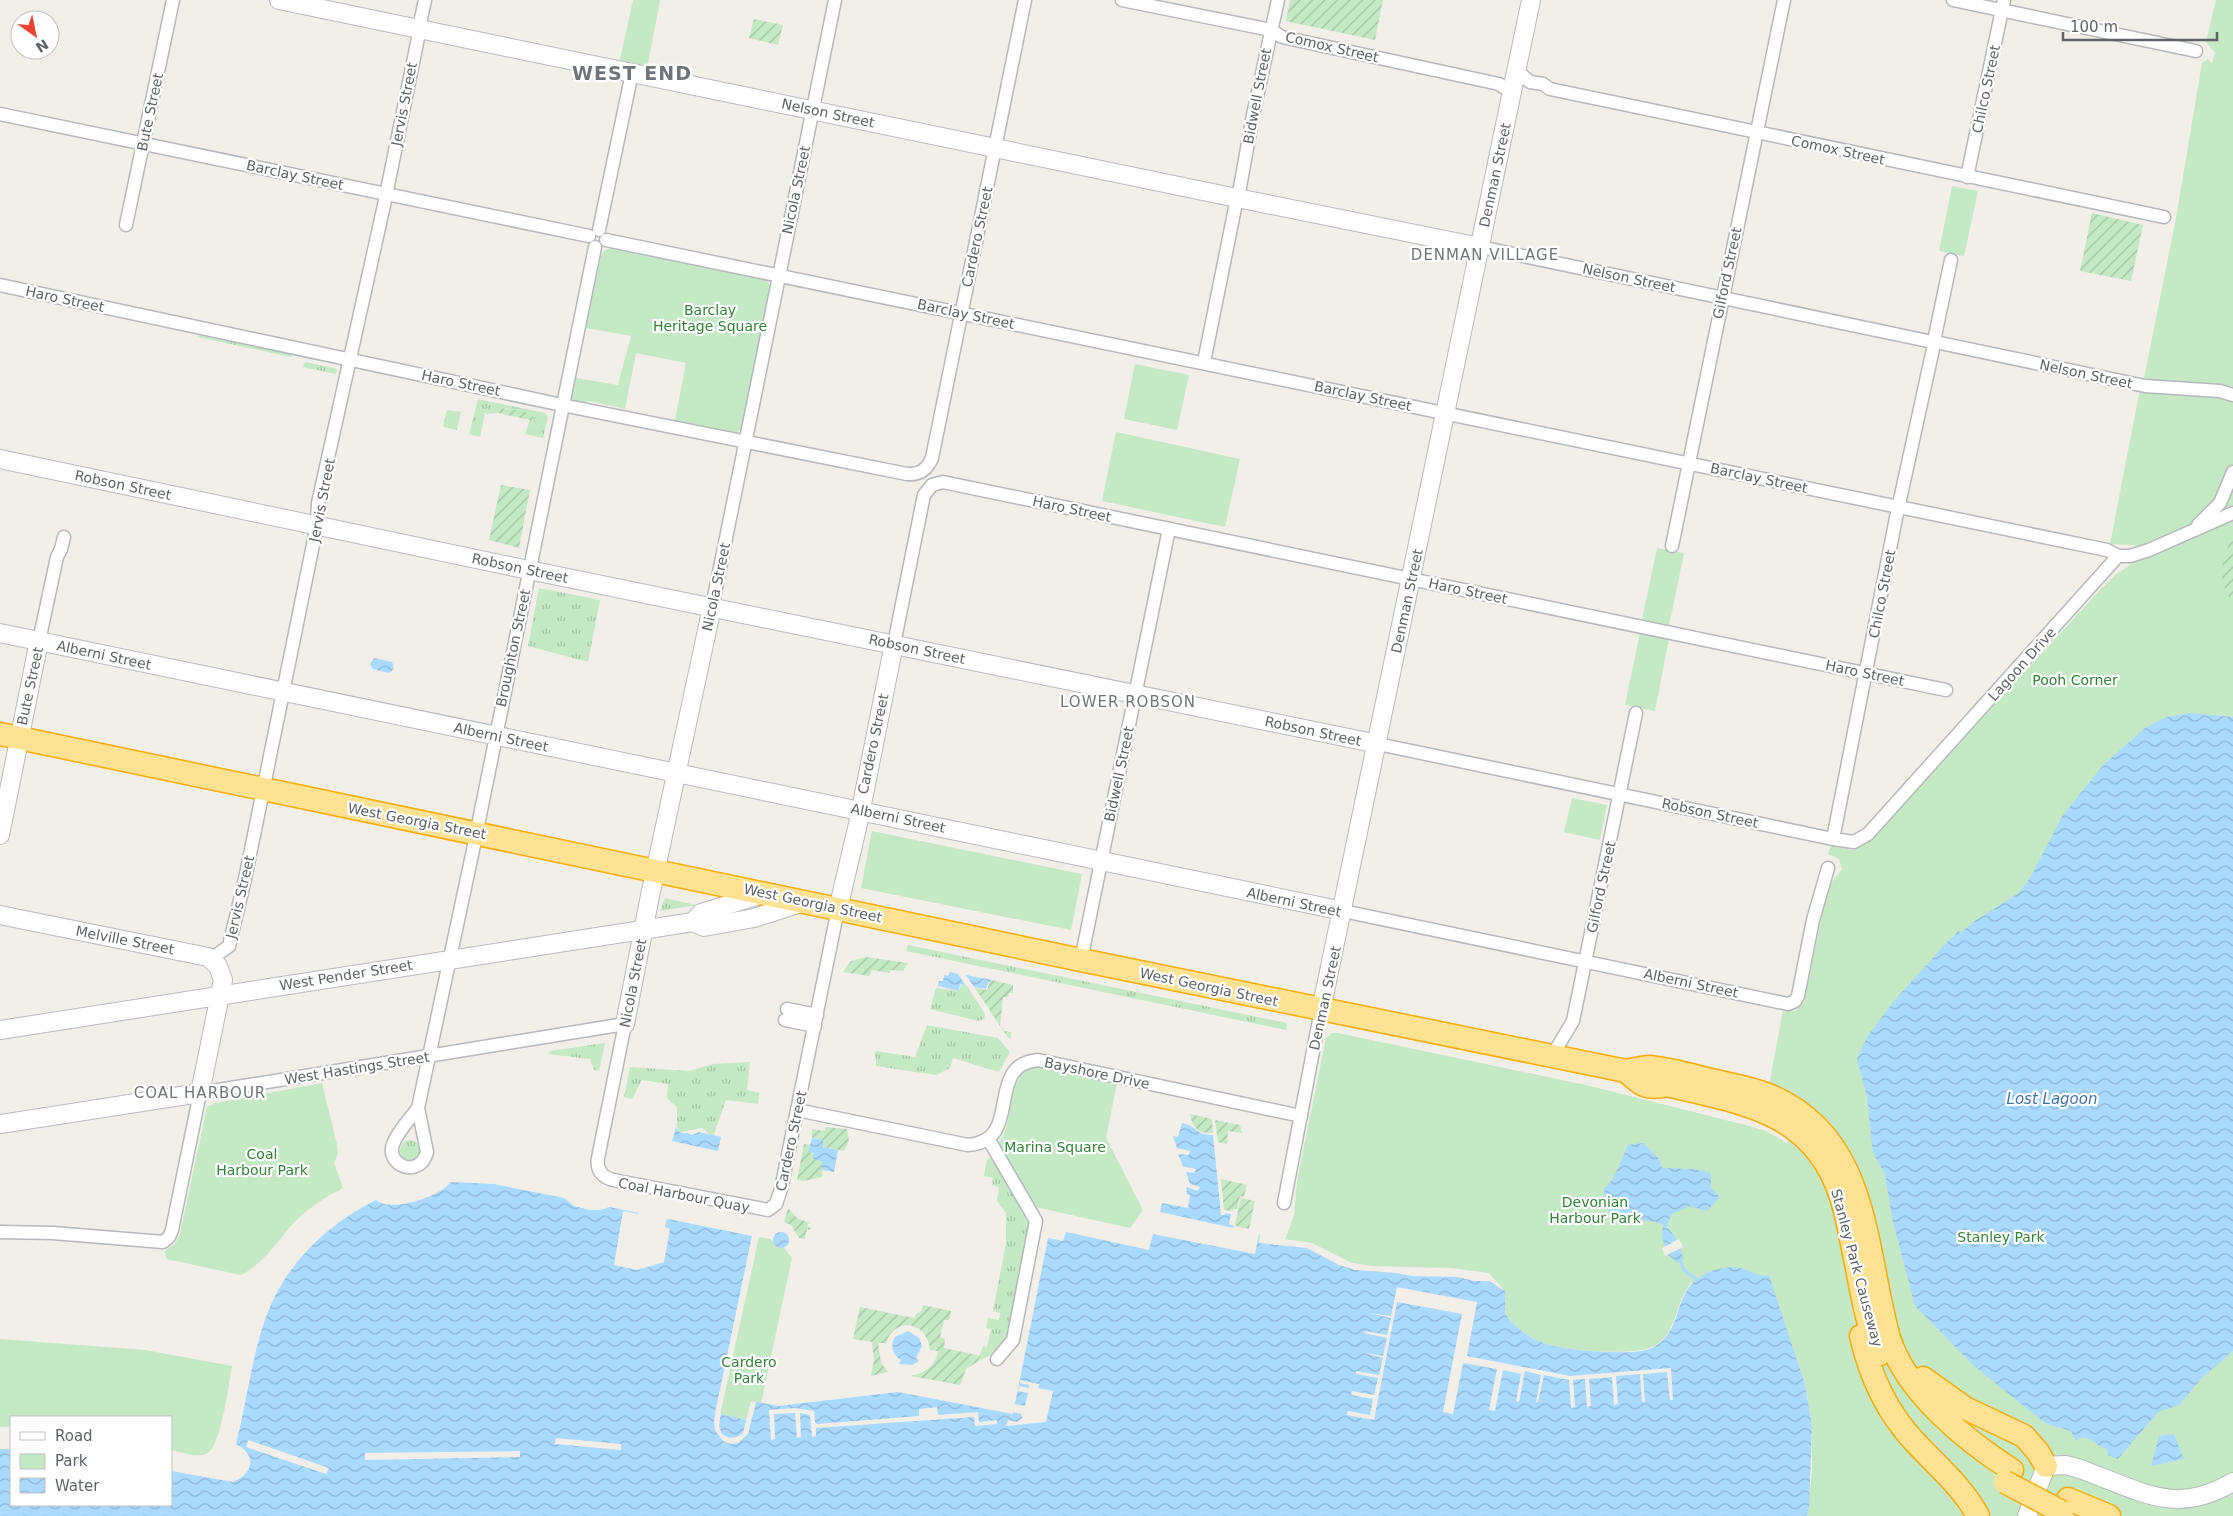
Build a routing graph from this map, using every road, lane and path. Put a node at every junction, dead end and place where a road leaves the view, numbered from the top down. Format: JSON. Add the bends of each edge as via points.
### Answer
{"nodes":[{"id":1,"x":173,"y":0,"type":"edge"},
{"id":2,"x":279,"y":0,"type":"edge"},
{"id":3,"x":425,"y":0,"type":"edge"},
{"id":4,"x":835,"y":0,"type":"edge"},
{"id":5,"x":1025,"y":0,"type":"edge"},
{"id":6,"x":1122,"y":0,"type":"edge"},
{"id":7,"x":1278,"y":0,"type":"edge"},
{"id":8,"x":1531,"y":0,"type":"edge"},
{"id":9,"x":1784,"y":0,"type":"edge"},
{"id":10,"x":1953,"y":0,"type":"edge"},
{"id":11,"x":2003,"y":5,"type":"edge"},
{"id":12,"x":419,"y":28,"type":"junction"},
{"id":13,"x":1271,"y":30,"type":"junction"},
{"id":14,"x":2196,"y":51,"type":"dead end"},
{"id":15,"x":1516,"y":71,"type":"junction"},
{"id":16,"x":632,"y":73,"type":"junction"},
{"id":17,"x":1512,"y":94,"type":"junction"},
{"id":18,"x":813,"y":110,"type":"junction"},
{"id":19,"x":0,"y":114,"type":"edge"},
{"id":20,"x":1757,"y":133,"type":"junction"},
{"id":21,"x":143,"y":143,"type":"junction"},
{"id":22,"x":996,"y":148,"type":"junction"},
{"id":23,"x":1967,"y":177,"type":"junction"},
{"id":24,"x":386,"y":194,"type":"junction"},
{"id":25,"x":1237,"y":198,"type":"junction"},
{"id":26,"x":2164,"y":217,"type":"dead end"},
{"id":27,"x":126,"y":225,"type":"dead end"},
{"id":28,"x":597,"y":238,"type":"junction"},
{"id":29,"x":1480,"y":247,"type":"junction"},
{"id":30,"x":1950,"y":260,"type":"dead end"},
{"id":31,"x":779,"y":275,"type":"junction"},
{"id":32,"x":0,"y":285,"type":"edge"},
{"id":33,"x":1722,"y":298,"type":"junction"},
{"id":34,"x":961,"y":313,"type":"junction"},
{"id":35,"x":1934,"y":342,"type":"junction"},
{"id":36,"x":349,"y":359,"type":"junction"},
{"id":37,"x":1204,"y":362,"type":"junction"},
{"id":38,"x":2233,"y":385,"type":"edge"},
{"id":39,"x":2220,"y":391,"type":"junction"},
{"id":40,"x":2233,"y":395,"type":"edge"},
{"id":41,"x":562,"y":405,"type":"junction"},
{"id":42,"x":1446,"y":414,"type":"junction"},
{"id":43,"x":745,"y":441,"type":"junction"},
{"id":44,"x":0,"y":459,"type":"edge"},
{"id":45,"x":1689,"y":464,"type":"junction"},
{"id":46,"x":923,"y":471,"type":"joint"},
{"id":47,"x":2232,"y":476,"type":"edge"},
{"id":48,"x":932,"y":485,"type":"joint"},
{"id":49,"x":2233,"y":502,"type":"edge"},
{"id":50,"x":1899,"y":507,"type":"junction"},
{"id":51,"x":2233,"y":513,"type":"edge"},
{"id":52,"x":317,"y":525,"type":"junction"},
{"id":53,"x":1169,"y":529,"type":"junction"},
{"id":54,"x":2192,"y":530,"type":"junction"},
{"id":55,"x":64,"y":537,"type":"dead end"},
{"id":56,"x":1672,"y":546,"type":"dead end"},
{"id":57,"x":2118,"y":556,"type":"junction"},
{"id":58,"x":529,"y":570,"type":"junction"},
{"id":59,"x":1412,"y":579,"type":"junction"},
{"id":60,"x":712,"y":607,"type":"junction"},
{"id":61,"x":0,"y":633,"type":"edge"},
{"id":62,"x":39,"y":641,"type":"junction"},
{"id":63,"x":894,"y":644,"type":"junction"},
{"id":64,"x":1867,"y":673,"type":"junction"},
{"id":65,"x":1946,"y":690,"type":"dead end"},
{"id":66,"x":284,"y":692,"type":"junction"},
{"id":67,"x":1135,"y":694,"type":"junction"},
{"id":68,"x":1636,"y":713,"type":"dead end"},
{"id":69,"x":495,"y":736,"type":"junction"},
{"id":70,"x":10,"y":737,"type":"edge"},
{"id":71,"x":1378,"y":744,"type":"junction"},
{"id":72,"x":676,"y":773,"type":"junction"},
{"id":73,"x":263,"y":790,"type":"junction"},
{"id":74,"x":1620,"y":794,"type":"junction"},
{"id":75,"x":860,"y":810,"type":"junction"},
{"id":76,"x":477,"y":833,"type":"junction"},
{"id":77,"x":0,"y":835,"type":"edge"},
{"id":78,"x":1833,"y":839,"type":"junction"},
{"id":79,"x":1100,"y":861,"type":"junction"},
{"id":80,"x":1828,"y":868,"type":"dead end"},
{"id":81,"x":656,"y":870,"type":"junction"},
{"id":82,"x":767,"y":893,"type":"junction"},
{"id":83,"x":805,"y":902,"type":"junction"},
{"id":84,"x":838,"y":909,"type":"junction"},
{"id":85,"x":1343,"y":912,"type":"junction"},
{"id":86,"x":0,"y":915,"type":"edge"},
{"id":87,"x":693,"y":922,"type":"junction"},
{"id":88,"x":643,"y":929,"type":"junction"},
{"id":89,"x":212,"y":959,"type":"junction"},
{"id":90,"x":448,"y":960,"type":"junction"},
{"id":91,"x":1081,"y":960,"type":"junction"},
{"id":92,"x":1585,"y":961,"type":"junction"},
{"id":93,"x":221,"y":994,"type":"junction"},
{"id":94,"x":1321,"y":1010,"type":"junction"},
{"id":95,"x":786,"y":1015,"type":"dead end"},
{"id":96,"x":816,"y":1021,"type":"junction"},
{"id":97,"x":625,"y":1024,"type":"junction"},
{"id":98,"x":0,"y":1030,"type":"edge"},
{"id":99,"x":429,"y":1056,"type":"junction"},
{"id":100,"x":1552,"y":1056,"type":"junction"},
{"id":101,"x":1626,"y":1071,"type":"junction"},
{"id":102,"x":1654,"y":1088,"type":"junction"},
{"id":103,"x":200,"y":1093,"type":"junction"},
{"id":104,"x":418,"y":1108,"type":"junction"},
{"id":105,"x":797,"y":1110,"type":"junction"},
{"id":106,"x":1781,"y":1115,"type":"junction"},
{"id":107,"x":1301,"y":1116,"type":"junction"},
{"id":108,"x":0,"y":1124,"type":"edge"},
{"id":109,"x":396,"y":1139,"type":"junction"},
{"id":110,"x":989,"y":1140,"type":"junction"},
{"id":111,"x":427,"y":1146,"type":"junction"},
{"id":112,"x":600,"y":1172,"type":"joint"},
{"id":113,"x":1833,"y":1174,"type":"junction"},
{"id":114,"x":1284,"y":1203,"type":"dead end"},
{"id":115,"x":771,"y":1208,"type":"joint"},
{"id":116,"x":0,"y":1232,"type":"edge"},
{"id":117,"x":1883,"y":1312,"type":"junction"},
{"id":118,"x":996,"y":1358,"type":"dead end"},
{"id":119,"x":2046,"y":1466,"type":"junction"},
{"id":120,"x":2008,"y":1476,"type":"junction"},
{"id":121,"x":2233,"y":1482,"type":"edge"},
{"id":122,"x":2068,"y":1509,"type":"edge"},
{"id":123,"x":1978,"y":1516,"type":"edge"},
{"id":124,"x":2027,"y":1516,"type":"edge"},
{"id":125,"x":2109,"y":1516,"type":"edge"}],
"edges":[{"from":1,"to":21,"type":"street","name":"Bute Street"},
{"from":2,"to":12,"type":"street","name":"Nelson Street"},
{"from":3,"to":12,"type":"street","name":"Jervis Street"},
{"from":4,"to":18,"type":"street","name":"Nicola Street"},
{"from":5,"to":22,"type":"street","name":"Cardero Street"},
{"from":6,"to":13,"type":"street","name":"Comox Street"},
{"from":7,"to":13,"type":"street","name":"Bidwell Street"},
{"from":8,"to":15,"type":"street","name":"Denman Street"},
{"from":9,"to":20,"type":"street","name":"Gilford Street"},
{"from":10,"to":11,"type":"street"},
{"from":11,"to":14,"type":"street"},
{"from":11,"to":23,"type":"street","name":"Chilco Street"},
{"from":12,"to":16,"type":"street","name":"Nelson Street"},
{"from":12,"to":24,"type":"street","name":"Jervis Street"},
{"from":13,"to":17,"type":"street","name":"Comox Street","via":[[1282,37],[1499,84]]},
{"from":13,"to":25,"type":"street","name":"Bidwell Street"},
{"from":15,"to":17,"type":"street","name":"Denman Street"},
{"from":15,"to":20,"type":"street","name":"Comox Street","via":[[1530,82],[1550,89]]},
{"from":16,"to":18,"type":"street","name":"Nelson Street"},
{"from":16,"to":28,"type":"street","name":"Broughton Street"},
{"from":17,"to":29,"type":"street","name":"Denman Street"},
{"from":18,"to":22,"type":"street","name":"Nelson Street"},
{"from":18,"to":31,"type":"street","name":"Nicola Street"},
{"from":19,"to":21,"type":"street","name":"Barclay Street"},
{"from":20,"to":23,"type":"street","name":"Comox Street"},
{"from":20,"to":33,"type":"street","name":"Gilford Street"},
{"from":21,"to":24,"type":"street","name":"Barclay Street"},
{"from":21,"to":27,"type":"street","name":"Bute Street"},
{"from":22,"to":25,"type":"street","name":"Nelson Street"},
{"from":22,"to":34,"type":"street","name":"Cardero Street"},
{"from":23,"to":26,"type":"street","name":"Comox Street"},
{"from":24,"to":28,"type":"street","name":"Barclay Street"},
{"from":24,"to":36,"type":"street","name":"Jervis Street"},
{"from":25,"to":29,"type":"street","name":"Nelson Street"},
{"from":25,"to":37,"type":"street","name":"Bidwell Street"},
{"from":28,"to":31,"type":"street","name":"Barclay Street"},
{"from":28,"to":41,"type":"street","name":"Broughton Street"},
{"from":29,"to":33,"type":"street","name":"Nelson Street"},
{"from":29,"to":42,"type":"street","name":"Denman Street"},
{"from":30,"to":35,"type":"street","name":"Chilco Street"},
{"from":31,"to":34,"type":"street","name":"Barclay Street"},
{"from":31,"to":43,"type":"street","name":"Nicola Street"},
{"from":32,"to":36,"type":"street","name":"Haro Street"},
{"from":33,"to":35,"type":"street","name":"Nelson Street"},
{"from":33,"to":45,"type":"street","name":"Gilford Street"},
{"from":34,"to":37,"type":"street","name":"Barclay Street"},
{"from":34,"to":46,"type":"street","name":"Cardero Street","via":[[932,458]]},
{"from":35,"to":39,"type":"street","name":"Nelson Street","via":[[2145,386]]},
{"from":35,"to":50,"type":"street","name":"Chilco Street"},
{"from":36,"to":41,"type":"street","name":"Haro Street"},
{"from":36,"to":52,"type":"street","name":"Jervis Street","via":[[318,504]]},
{"from":37,"to":42,"type":"street","name":"Barclay Street"},
{"from":38,"to":39,"type":"street"},
{"from":39,"to":40,"type":"street","name":"Nelson Street"},
{"from":41,"to":43,"type":"street","name":"Haro Street"},
{"from":41,"to":58,"type":"street","name":"Broughton Street"},
{"from":42,"to":45,"type":"street","name":"Barclay Street"},
{"from":42,"to":59,"type":"street","name":"Denman Street"},
{"from":43,"to":46,"type":"street","name":"Haro Street","via":[[906,474]]},
{"from":43,"to":60,"type":"street","name":"Nicola Street"},
{"from":44,"to":52,"type":"street","name":"Robson Street"},
{"from":45,"to":50,"type":"street","name":"Barclay Street"},
{"from":45,"to":56,"type":"street","name":"Gilford Street"},
{"from":47,"to":49,"type":"street","via":[[2230,494]]},
{"from":47,"to":54,"type":"street","via":[[2220,503]]},
{"from":48,"to":53,"type":"street","name":"Haro Street","via":[[944,482]]},
{"from":48,"to":63,"type":"street","name":"Cardero Street","via":[[924,495]]},
{"from":50,"to":57,"type":"street","name":"Barclay Street","via":[[2106,550]]},
{"from":50,"to":64,"type":"street","name":"Chilco Street"},
{"from":51,"to":54,"type":"street"},
{"from":52,"to":58,"type":"street","name":"Robson Street"},
{"from":52,"to":66,"type":"street","name":"Jervis Street"},
{"from":53,"to":59,"type":"street","name":"Haro Street"},
{"from":53,"to":67,"type":"street","name":"Bidwell Street"},
{"from":54,"to":57,"type":"street","via":[[2149,550]]},
{"from":55,"to":62,"type":"street","name":"Bute Street"},
{"from":57,"to":78,"type":"street","name":"Lagoon Drive","via":[[1868,834],[1854,842]]},
{"from":58,"to":60,"type":"street","name":"Robson Street"},
{"from":58,"to":69,"type":"street","name":"Broughton Street"},
{"from":59,"to":64,"type":"street","name":"Haro Street"},
{"from":59,"to":71,"type":"street","name":"Denman Street"},
{"from":60,"to":63,"type":"street","name":"Robson Street"},
{"from":60,"to":72,"type":"street","name":"Nicola Street"},
{"from":61,"to":62,"type":"street","name":"Alberni Street"},
{"from":62,"to":66,"type":"street","name":"Alberni Street"},
{"from":62,"to":70,"type":"street","name":"Bute Street"},
{"from":63,"to":67,"type":"street","name":"Robson Street"},
{"from":63,"to":75,"type":"street","name":"Cardero Street"},
{"from":64,"to":65,"type":"street","name":"Haro Street"},
{"from":64,"to":78,"type":"street","name":"Chilco Street"},
{"from":66,"to":69,"type":"street","name":"Alberni Street"},
{"from":66,"to":73,"type":"street","name":"Jervis Street"},
{"from":67,"to":71,"type":"street","name":"Robson Street"},
{"from":67,"to":79,"type":"street","name":"Bidwell Street"},
{"from":68,"to":74,"type":"street","name":"Gilford Street"},
{"from":69,"to":72,"type":"street","name":"Alberni Street"},
{"from":69,"to":76,"type":"street","name":"Broughton Street"},
{"from":70,"to":73,"type":"highway","name":"West Georgia Street"},
{"from":70,"to":77,"type":"street","name":"Bute Street"},
{"from":71,"to":74,"type":"street","name":"Robson Street"},
{"from":71,"to":85,"type":"street","name":"Denman Street"},
{"from":72,"to":75,"type":"street","name":"Alberni Street"},
{"from":72,"to":81,"type":"street","name":"Nicola Street"},
{"from":73,"to":76,"type":"highway","name":"West Georgia Street"},
{"from":73,"to":89,"type":"street","name":"Jervis Street","via":[[230,943]]},
{"from":74,"to":78,"type":"street","name":"Robson Street"},
{"from":74,"to":92,"type":"street","name":"Gilford Street"},
{"from":75,"to":79,"type":"street","name":"Alberni Street"},
{"from":75,"to":84,"type":"street","name":"Cardero Street"},
{"from":76,"to":81,"type":"highway","name":"West Georgia Street"},
{"from":76,"to":90,"type":"street","name":"Broughton Street"},
{"from":79,"to":85,"type":"street","name":"Alberni Street"},
{"from":79,"to":91,"type":"street","name":"Bidwell Street"},
{"from":80,"to":92,"type":"street","name":"Alberni Street","via":[[1795,1002],[1786,1004]]},
{"from":81,"to":82,"type":"highway","name":"West Georgia Street"},
{"from":81,"to":88,"type":"street","name":"Nicola Street"},
{"from":82,"to":83,"type":"highway","name":"West Georgia Street"},
{"from":82,"to":87,"type":"street","name":"West Pender Street","via":[[701,914]]},
{"from":83,"to":84,"type":"highway","name":"West Georgia Street"},
{"from":83,"to":87,"type":"street","name":"West Pender Street","via":[[754,918],[704,927]]},
{"from":84,"to":91,"type":"highway","name":"West Georgia Street"},
{"from":84,"to":96,"type":"street","name":"Cardero Street"},
{"from":85,"to":92,"type":"street","name":"Alberni Street"},
{"from":85,"to":94,"type":"street","name":"Denman Street"},
{"from":86,"to":89,"type":"street","name":"Melville Street"},
{"from":87,"to":88,"type":"street","name":"West Pender Street"},
{"from":88,"to":90,"type":"street","name":"West Pender Street"},
{"from":88,"to":97,"type":"street","name":"Nicola Street"},
{"from":89,"to":93,"type":"street","via":[[221,970]]},
{"from":90,"to":93,"type":"street","name":"West Pender Street"},
{"from":90,"to":99,"type":"street","name":"Broughton Street"},
{"from":91,"to":94,"type":"highway","name":"West Georgia Street"},
{"from":92,"to":100,"type":"street","name":"Gilford Street","via":[[1573,1021]]},
{"from":93,"to":98,"type":"street","name":"West Pender Street"},
{"from":93,"to":103,"type":"street"},
{"from":94,"to":100,"type":"highway","name":"West Georgia Street"},
{"from":94,"to":107,"type":"street","name":"Denman Street"},
{"from":95,"to":96,"type":"street"},
{"from":96,"to":105,"type":"street","name":"Cardero Street"},
{"from":97,"to":99,"type":"street","name":"West Hastings Street"},
{"from":97,"to":112,"type":"street","name":"Nicola Street","via":[[598,1158]]},
{"from":99,"to":103,"type":"street","name":"West Hastings Street"},
{"from":99,"to":104,"type":"street","name":"Broughton Street"},
{"from":100,"to":101,"type":"highway","name":"West Georgia Street"},
{"from":101,"to":102,"type":"highway","name":"West Georgia Street","via":[[1640,1084]]},
{"from":101,"to":106,"type":"highway","name":"West Georgia Street","via":[[1648,1067],[1746,1088]]},
{"from":102,"to":106,"type":"highway","name":"West Georgia Street","via":[[1667,1085]]},
{"from":102,"to":106,"type":"highway","via":[[1669,1097],[1759,1120]]},
{"from":103,"to":108,"type":"street","name":"West Hastings Street"},
{"from":103,"to":116,"type":"street","via":[[172,1230],[163,1242]]},
{"from":104,"to":109,"type":"street","name":"Broughton Street"},
{"from":104,"to":111,"type":"street","name":"Broughton Street"},
{"from":105,"to":110,"type":"street","via":[[968,1145]]},
{"from":105,"to":115,"type":"street","name":"Cardero Street","via":[[779,1197]]},
{"from":106,"to":113,"type":"highway","name":"Stanley Park Causeway","via":[[1810,1144]]},
{"from":107,"to":110,"type":"street","name":"Bayshore Drive","via":[[1033,1060],[1021,1065],[1011,1075],[997,1131]]},
{"from":107,"to":114,"type":"street","name":"Denman Street"},
{"from":109,"to":111,"type":"street","via":[[411,1132],[421,1137]]},
{"from":109,"to":111,"type":"street","via":[[393,1156],[404,1166],[420,1164],[426,1157]]},
{"from":110,"to":118,"type":"street","via":[[1036,1222],[1014,1340]]},
{"from":112,"to":115,"type":"street","name":"Coal Harbour Quay","via":[[613,1180],[762,1210]]},
{"from":113,"to":117,"type":"highway","name":"Stanley Park Causeway","via":[[1849,1173],[1858,1198]]},
{"from":113,"to":120,"type":"highway","name":"Stanley Park Causeway","via":[[1871,1330],[1887,1368],[1907,1396],[1939,1430],[1971,1458]]},
{"from":113,"to":123,"type":"highway","via":[[1834,1213],[1864,1349],[1877,1386],[1906,1432],[1956,1484]]},
{"from":117,"to":119,"type":"highway","via":[[1904,1353],[1923,1378],[1965,1408],[2024,1436]]},
{"from":117,"to":120,"type":"highway","name":"Stanley Park Causeway","via":[[1893,1350],[1903,1368],[1920,1390]]},
{"from":119,"to":121,"type":"street","via":[[2078,1468],[2157,1498],[2195,1498],[2214,1493]]},
{"from":119,"to":124,"type":"street"},
{"from":120,"to":122,"type":"highway","name":"Stanley Park Causeway"},
{"from":122,"to":125,"type":"highway","name":"Stanley Park Causeway"}]}
